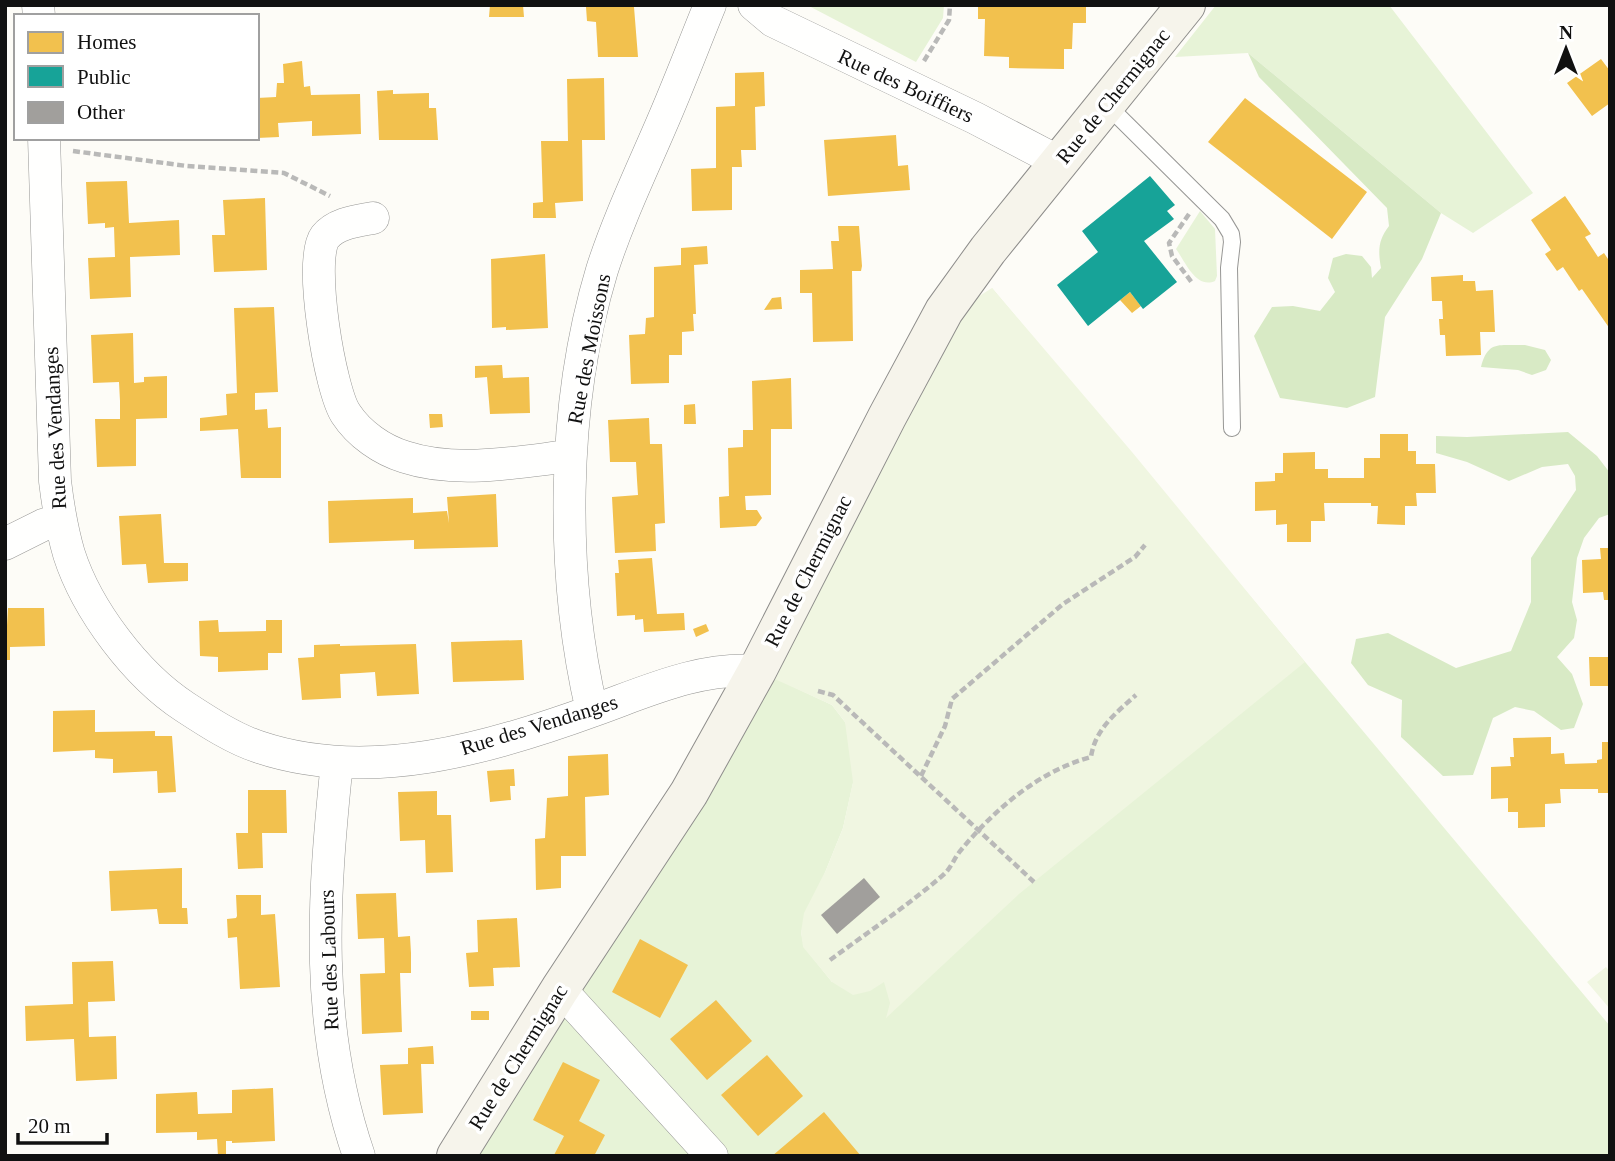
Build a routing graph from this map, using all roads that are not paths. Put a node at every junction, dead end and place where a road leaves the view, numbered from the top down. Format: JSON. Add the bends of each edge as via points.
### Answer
{"nodes":[{"id":1,"x":710,"y":5,"type":"edge"},
{"id":2,"x":754,"y":5,"type":"edge"},
{"id":3,"x":1183,"y":6,"type":"edge"},
{"id":4,"x":1106,"y":104,"type":"junction"},
{"id":5,"x":44,"y":143,"type":"edge"},
{"id":6,"x":1060,"y":163,"type":"junction"},
{"id":7,"x":373,"y":218,"type":"road end"},
{"id":8,"x":1233,"y":428,"type":"dead end"},
{"id":9,"x":570,"y":456,"type":"junction"},
{"id":10,"x":61,"y":520,"type":"junction"},
{"id":11,"x":5,"y":544,"type":"edge"},
{"id":12,"x":757,"y":671,"type":"junction"},
{"id":13,"x":592,"y":711,"type":"junction"},
{"id":14,"x":337,"y":762,"type":"junction"},
{"id":15,"x":560,"y":989,"type":"junction"},
{"id":16,"x":359,"y":1156,"type":"edge"},
{"id":17,"x":456,"y":1156,"type":"edge"},
{"id":18,"x":712,"y":1156,"type":"edge"}],
"edges":[{"from":1,"to":9,"type":"street","name":"Rue des Moissons","via":[[602,270],[589,324]]},
{"from":2,"to":6,"type":"street","name":"Rue des Boiffiers","via":[[774,21]]},
{"from":3,"to":4,"type":"street","name":"Rue de Chermignac"},
{"from":4,"to":6,"type":"street","name":"Rue de Chermignac"},
{"from":4,"to":8,"type":"lane","via":[[1222,219],[1231,234]]},
{"from":5,"to":10,"type":"street","name":"Rue des Vendanges","via":[[55,481]]},
{"from":6,"to":12,"type":"street","name":"Rue de Chermignac","via":[[944,311]]},
{"from":7,"to":9,"type":"street","via":[[335,228],[319,247],[335,394],[357,429],[404,457],[435,464]]},
{"from":9,"to":13,"type":"street","name":"Rue des Moissons","via":[[572,560],[583,674]]},
{"from":10,"to":11,"type":"street"},
{"from":10,"to":14,"type":"street","name":"Rue des Vendanges","via":[[70,556],[105,625],[134,664],[168,696],[258,747]]},
{"from":12,"to":13,"type":"street","name":"Rue des Vendanges","via":[[693,675]]},
{"from":12,"to":15,"type":"street","name":"Rue de Chermignac","via":[[689,793]]},
{"from":13,"to":14,"type":"street","name":"Rue des Vendanges","via":[[521,736],[458,751]]},
{"from":14,"to":16,"type":"street","name":"Rue des Labours","via":[[324,897],[325,950],[337,1080]]},
{"from":15,"to":17,"type":"street","name":"Rue de Chermignac"},
{"from":15,"to":18,"type":"street"}]}
